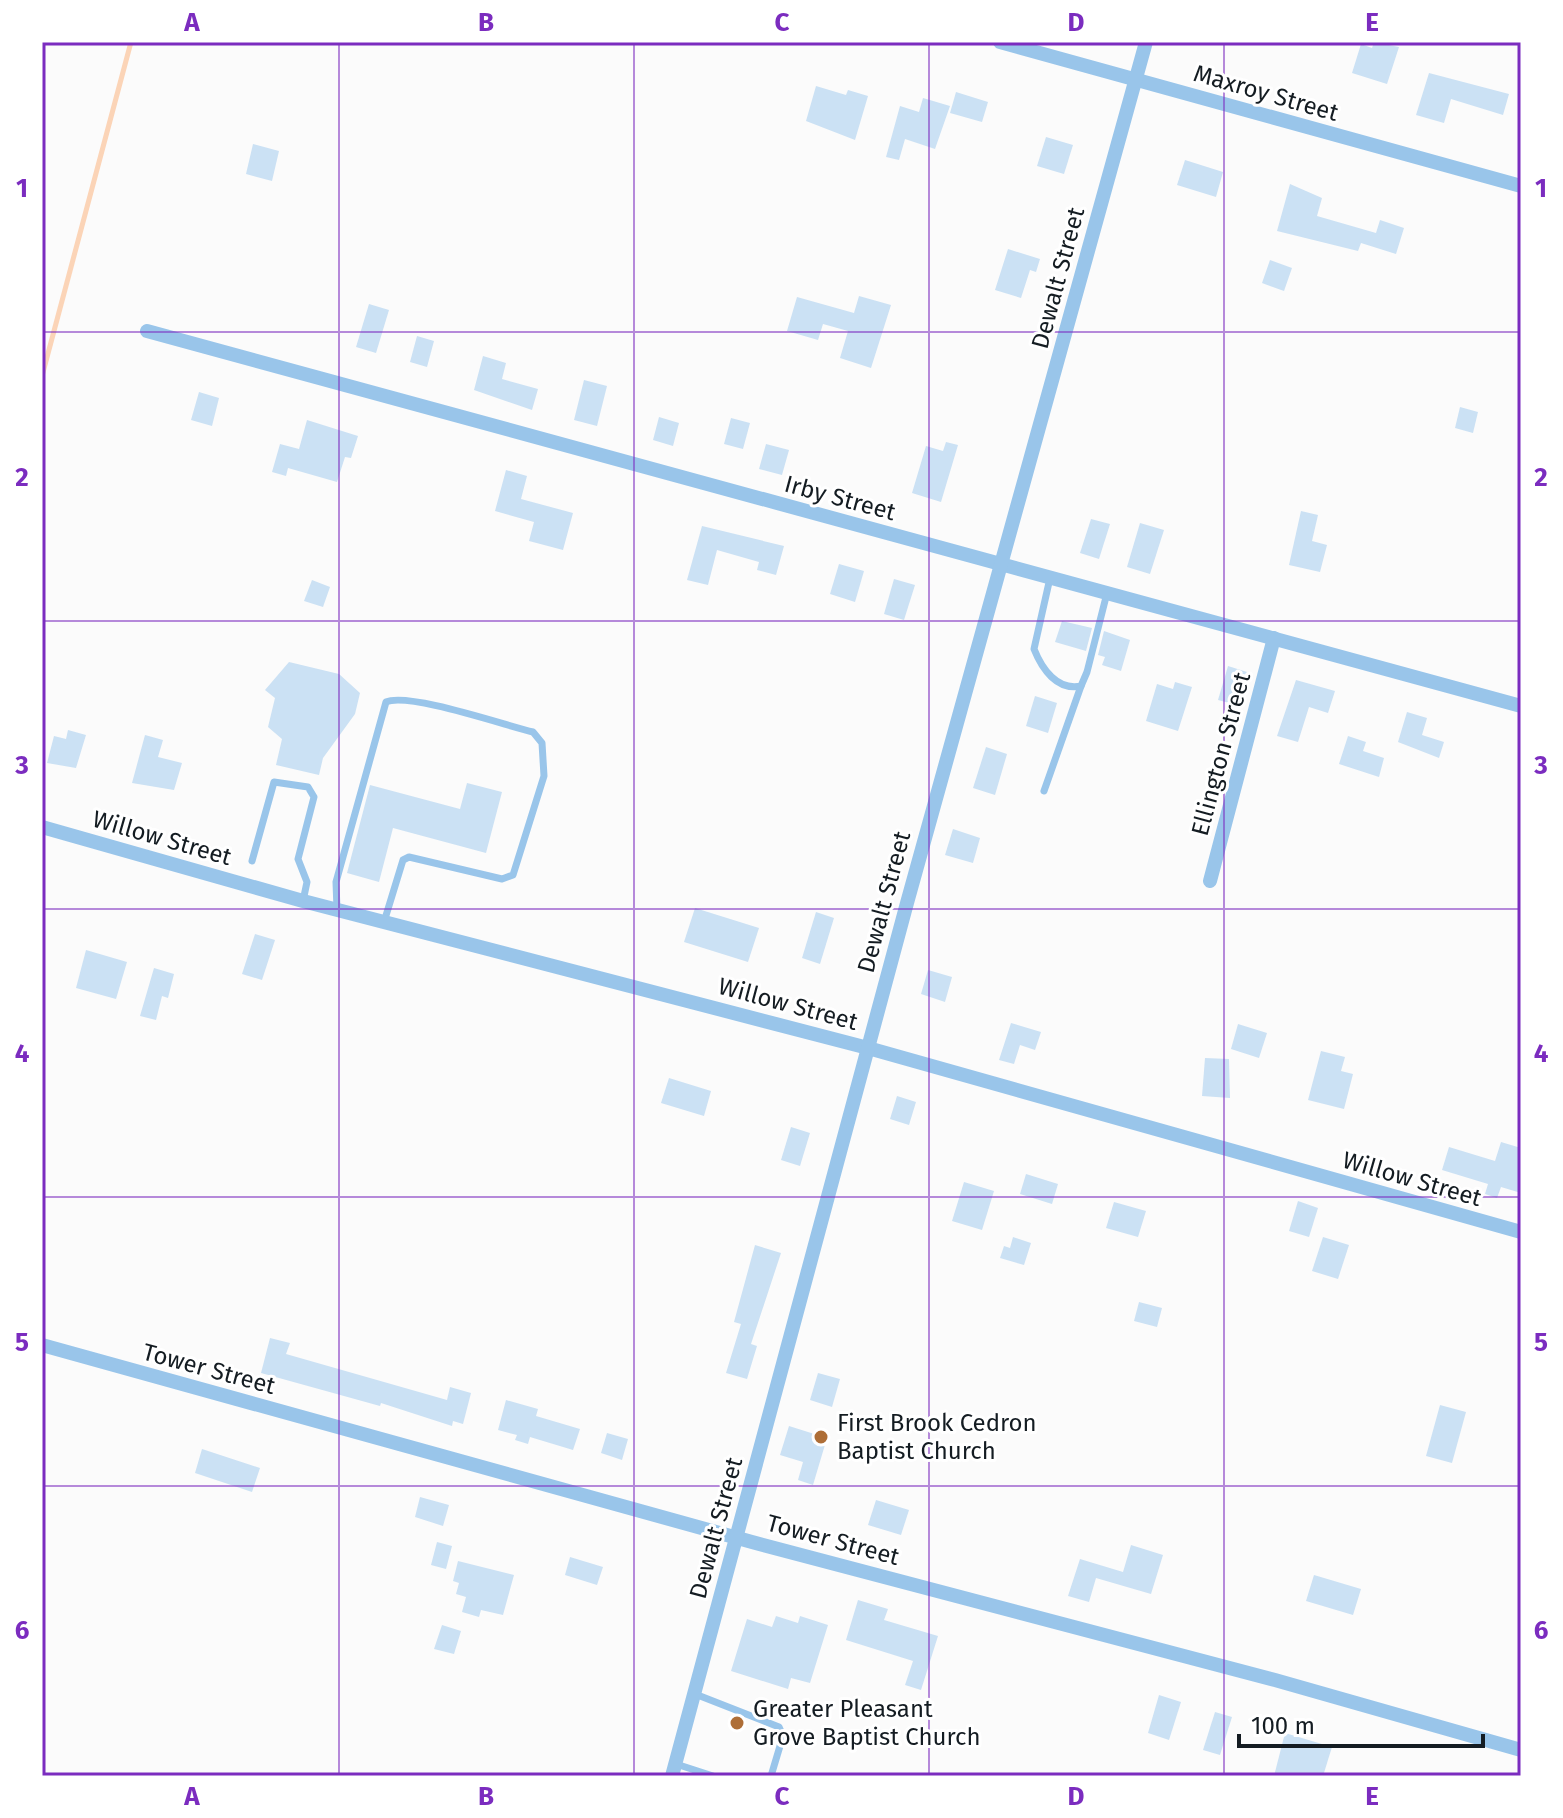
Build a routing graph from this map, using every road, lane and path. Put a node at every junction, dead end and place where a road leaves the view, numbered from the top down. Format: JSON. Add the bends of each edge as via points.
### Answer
{"nodes":[{"id":1,"x":1000,"y":42,"type":"edge"},
{"id":2,"x":1146,"y":42,"type":"edge"},
{"id":3,"x":1136,"y":79,"type":"junction"},
{"id":4,"x":1521,"y":186,"type":"edge"},
{"id":5,"x":147,"y":331,"type":"dead end"},
{"id":6,"x":1003,"y":565,"type":"junction"},
{"id":7,"x":1050,"y":578,"type":"junction"},
{"id":8,"x":1107,"y":593,"type":"junction"},
{"id":9,"x":1274,"y":638,"type":"junction"},
{"id":10,"x":1081,"y":686,"type":"junction"},
{"id":11,"x":1521,"y":706,"type":"edge"},
{"id":12,"x":1044,"y":791,"type":"dead end"},
{"id":13,"x":42,"y":827,"type":"edge"},
{"id":14,"x":252,"y":861,"type":"dead end"},
{"id":15,"x":1210,"y":881,"type":"dead end"},
{"id":16,"x":303,"y":901,"type":"junction"},
{"id":17,"x":337,"y":910,"type":"junction"},
{"id":18,"x":384,"y":922,"type":"junction"},
{"id":19,"x":868,"y":1048,"type":"junction"},
{"id":20,"x":1521,"y":1232,"type":"edge"},
{"id":21,"x":42,"y":1345,"type":"edge"},
{"id":22,"x":736,"y":1537,"type":"junction"},
{"id":23,"x":694,"y":1694,"type":"junction"},
{"id":24,"x":1521,"y":1750,"type":"edge"},
{"id":25,"x":674,"y":1770,"type":"edge"},
{"id":26,"x":713,"y":1776,"type":"edge"},
{"id":27,"x":771,"y":1776,"type":"edge"}],
"edges":[{"from":1,"to":3,"type":"street","name":"Maxroy Street"},
{"from":2,"to":3,"type":"street","name":"Dewalt Street"},
{"from":3,"to":4,"type":"street","name":"Maxroy Street"},
{"from":3,"to":6,"type":"street","name":"Dewalt Street"},
{"from":5,"to":6,"type":"street","name":"Irby Street"},
{"from":6,"to":7,"type":"street","name":"Irby Street"},
{"from":6,"to":19,"type":"street","name":"Dewalt Street"},
{"from":7,"to":8,"type":"street","name":"Irby Street"},
{"from":7,"to":10,"type":"lane","via":[[1034,649],[1057,681]]},
{"from":8,"to":9,"type":"street","name":"Irby Street"},
{"from":8,"to":10,"type":"lane"},
{"from":9,"to":11,"type":"street","name":"Irby Street"},
{"from":9,"to":15,"type":"street","name":"Ellington Street"},
{"from":10,"to":12,"type":"lane"},
{"from":13,"to":16,"type":"street","name":"Willow Street"},
{"from":14,"to":16,"type":"lane","via":[[274,782],[308,787],[314,797],[298,859],[307,882]]},
{"from":16,"to":17,"type":"street","name":"Willow Street"},
{"from":17,"to":18,"type":"street","name":"Willow Street"},
{"from":17,"to":18,"type":"lane","via":[[336,882],[386,702],[431,706],[533,732],[542,743],[544,776],[513,875],[502,879],[409,857],[403,860]]},
{"from":18,"to":19,"type":"street","name":"Willow Street"},
{"from":19,"to":20,"type":"street","name":"Willow Street"},
{"from":19,"to":22,"type":"street","name":"Dewalt Street"},
{"from":21,"to":22,"type":"street","name":"Tower Street"},
{"from":22,"to":23,"type":"street","name":"Dewalt Street"},
{"from":22,"to":24,"type":"street","name":"Tower Street"},
{"from":23,"to":25,"type":"street","name":"Dewalt Street"},
{"from":23,"to":27,"type":"lane","via":[[779,1727],[783,1736]]},
{"from":25,"to":26,"type":"lane"}]}
